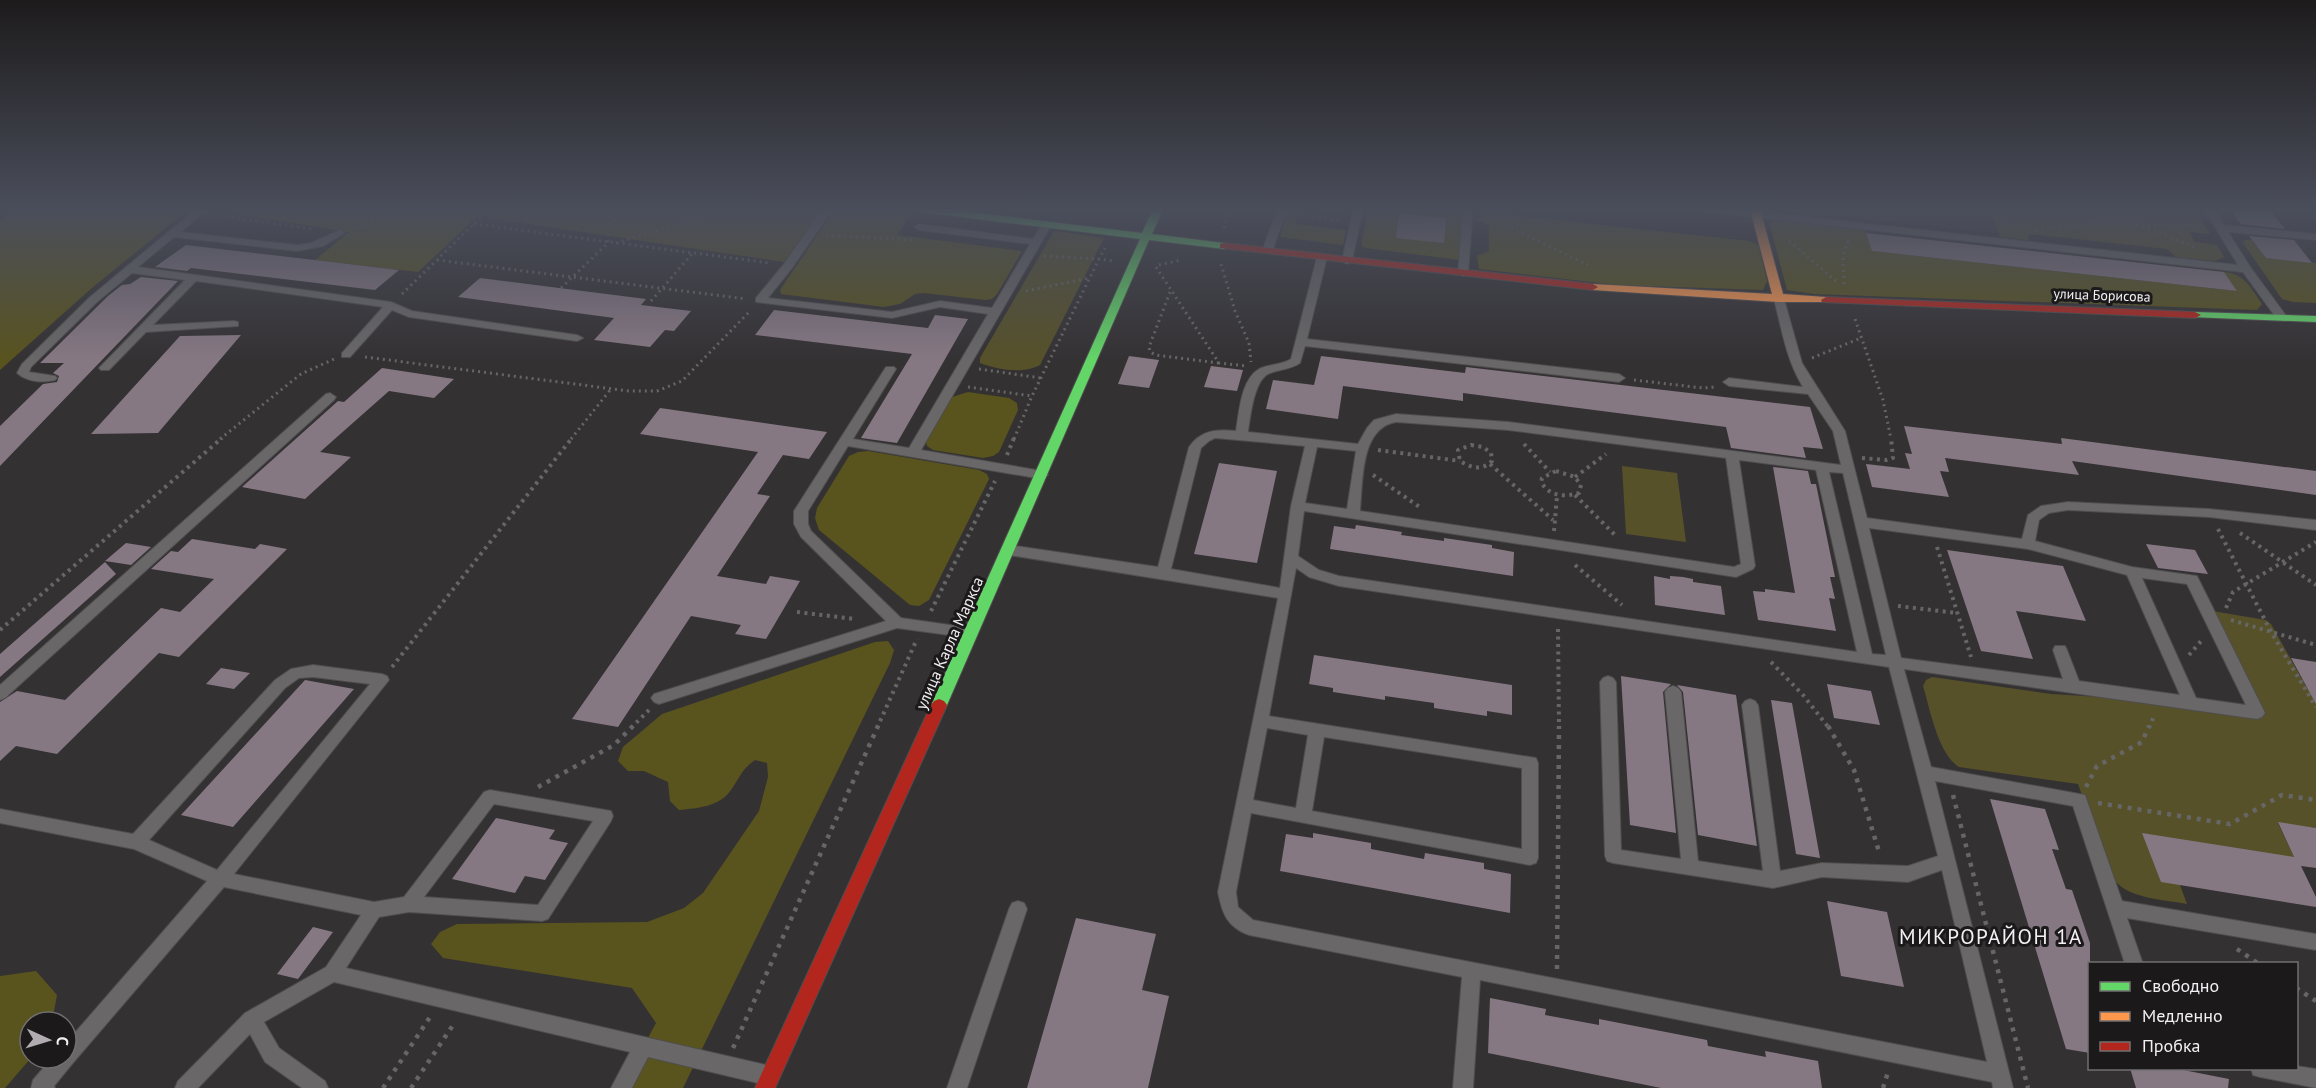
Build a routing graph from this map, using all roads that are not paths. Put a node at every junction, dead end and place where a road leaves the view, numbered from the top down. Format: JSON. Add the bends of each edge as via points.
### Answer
{"nodes":[{"id":1,"x":139,"y":260,"type":"edge"},
{"id":2,"x":792,"y":260,"type":"edge"},
{"id":3,"x":1026,"y":260,"type":"edge"},
{"id":4,"x":1136,"y":260,"type":"edge"},
{"id":5,"x":1321,"y":260,"type":"edge"},
{"id":6,"x":1339,"y":260,"type":"edge"},
{"id":7,"x":1464,"y":260,"type":"edge"},
{"id":8,"x":1769,"y":260,"type":"edge"},
{"id":9,"x":2175,"y":260,"type":"edge"},
{"id":10,"x":2241,"y":260,"type":"edge"},
{"id":11,"x":1347,"y":261,"type":"joint"},
{"id":12,"x":2246,"y":268,"type":"junction"},
{"id":13,"x":128,"y":269,"type":"junction"},
{"id":14,"x":1463,"y":273,"type":"junction"},
{"id":15,"x":192,"y":279,"type":"junction"},
{"id":16,"x":1779,"y":299,"type":"junction"},
{"id":17,"x":391,"y":305,"type":"junction"},
{"id":18,"x":995,"y":312,"type":"junction"},
{"id":19,"x":2281,"y":317,"type":"junction"},
{"id":20,"x":2316,"y":319,"type":"edge"},
{"id":21,"x":234,"y":324,"type":"dead end"},
{"id":22,"x":143,"y":329,"type":"junction"},
{"id":23,"x":577,"y":338,"type":"dead end"},
{"id":24,"x":1300,"y":342,"type":"junction"},
{"id":25,"x":346,"y":355,"type":"road end"},
{"id":26,"x":105,"y":368,"type":"dead end"},
{"id":27,"x":890,"y":369,"type":"dead end"},
{"id":28,"x":51,"y":378,"type":"dead end"},
{"id":29,"x":1618,"y":378,"type":"road end"},
{"id":30,"x":1729,"y":382,"type":"road end"},
{"id":31,"x":1811,"y":391,"type":"junction"},
{"id":32,"x":330,"y":397,"type":"dead end"},
{"id":33,"x":1241,"y":435,"type":"junction"},
{"id":34,"x":845,"y":442,"type":"junction"},
{"id":35,"x":1312,"y":443,"type":"junction"},
{"id":36,"x":1363,"y":448,"type":"junction"},
{"id":37,"x":912,"y":453,"type":"junction"},
{"id":38,"x":1732,"y":456,"type":"junction"},
{"id":39,"x":1822,"y":467,"type":"junction"},
{"id":40,"x":1849,"y":470,"type":"junction"},
{"id":41,"x":1042,"y":475,"type":"junction"},
{"id":42,"x":1298,"y":506,"type":"junction"},
{"id":43,"x":1353,"y":514,"type":"junction"},
{"id":44,"x":1861,"y":522,"type":"junction"},
{"id":45,"x":2316,"y":525,"type":"edge"},
{"id":46,"x":2028,"y":544,"type":"junction"},
{"id":47,"x":1009,"y":550,"type":"junction"},
{"id":48,"x":1290,"y":557,"type":"junction"},
{"id":49,"x":2132,"y":572,"type":"junction"},
{"id":50,"x":1163,"y":573,"type":"junction"},
{"id":51,"x":1286,"y":594,"type":"junction"},
{"id":52,"x":897,"y":623,"type":"junction"},
{"id":53,"x":971,"y":633,"type":"junction"},
{"id":54,"x":2060,"y":651,"type":"dead end"},
{"id":55,"x":1866,"y":659,"type":"junction"},
{"id":56,"x":1895,"y":663,"type":"junction"},
{"id":57,"x":1608,"y":682,"type":"dead end"},
{"id":58,"x":2073,"y":686,"type":"junction"},
{"id":59,"x":1673,"y":692,"type":"dead end"},
{"id":60,"x":0,"y":694,"type":"edge"},
{"id":61,"x":659,"y":698,"type":"road end"},
{"id":62,"x":2191,"y":703,"type":"junction"},
{"id":63,"x":1750,"y":705,"type":"dead end"},
{"id":64,"x":1260,"y":721,"type":"junction"},
{"id":65,"x":1317,"y":730,"type":"junction"},
{"id":66,"x":1926,"y":773,"type":"junction"},
{"id":67,"x":1243,"y":805,"type":"junction"},
{"id":68,"x":1303,"y":815,"type":"junction"},
{"id":69,"x":0,"y":816,"type":"edge"},
{"id":70,"x":136,"y":842,"type":"junction"},
{"id":71,"x":1948,"y":860,"type":"junction"},
{"id":72,"x":1690,"y":867,"type":"junction"},
{"id":73,"x":220,"y":879,"type":"junction"},
{"id":74,"x":1773,"y":880,"type":"junction"},
{"id":75,"x":408,"y":904,"type":"junction"},
{"id":76,"x":2115,"y":908,"type":"junction"},
{"id":77,"x":1017,"y":909,"type":"dead end"},
{"id":78,"x":374,"y":910,"type":"junction"},
{"id":79,"x":2316,"y":942,"type":"edge"},
{"id":80,"x":2134,"y":962,"type":"edge"},
{"id":81,"x":1472,"y":970,"type":"junction"},
{"id":82,"x":332,"y":973,"type":"junction"},
{"id":83,"x":252,"y":1019,"type":"junction"},
{"id":84,"x":78,"y":1044,"type":"edge"},
{"id":85,"x":644,"y":1046,"type":"junction"},
{"id":86,"x":55,"y":1070,"type":"edge"},
{"id":87,"x":2270,"y":1070,"type":"edge"},
{"id":88,"x":2316,"y":1079,"type":"edge"},
{"id":89,"x":2001,"y":1081,"type":"edge"},
{"id":90,"x":767,"y":1082,"type":"edge"},
{"id":91,"x":45,"y":1088,"type":"edge"},
{"id":92,"x":185,"y":1088,"type":"edge"},
{"id":93,"x":318,"y":1088,"type":"edge"},
{"id":94,"x":621,"y":1088,"type":"edge"},
{"id":95,"x":957,"y":1088,"type":"edge"},
{"id":96,"x":1463,"y":1088,"type":"edge"}],
"edges":[{"from":1,"to":13,"type":"lane"},
{"from":2,"to":18,"type":"lane","via":[[760,300],[892,315],[940,304]]},
{"from":3,"to":18,"type":"lane"},
{"from":4,"to":41,"type":"street","name":"улица Карла Маркса"},
{"from":5,"to":24,"type":"lane"},
{"from":6,"to":11,"type":"street","name":"улица Борисова"},
{"from":7,"to":14,"type":"lane"},
{"from":8,"to":16,"type":"street"},
{"from":9,"to":12,"type":"lane"},
{"from":10,"to":12,"type":"lane"},
{"from":11,"to":14,"type":"street","name":"улица Борисова"},
{"from":12,"to":19,"type":"lane"},
{"from":13,"to":15,"type":"lane"},
{"from":13,"to":28,"type":"lane","via":[[23,373]]},
{"from":14,"to":16,"type":"street","name":"улица Борисова","via":[[1623,290]]},
{"from":15,"to":17,"type":"lane"},
{"from":15,"to":22,"type":"lane"},
{"from":16,"to":19,"type":"street","name":"улица Борисова"},
{"from":16,"to":31,"type":"lane","via":[[1796,364]]},
{"from":17,"to":23,"type":"lane","via":[[409,314]]},
{"from":17,"to":25,"type":"lane"},
{"from":18,"to":37,"type":"lane"},
{"from":19,"to":20,"type":"street","name":"улица Борисова"},
{"from":21,"to":22,"type":"lane"},
{"from":22,"to":26,"type":"lane"},
{"from":24,"to":29,"type":"lane"},
{"from":24,"to":33,"type":"lane","via":[[1296,361],[1289,367],[1262,372],[1254,378]]},
{"from":27,"to":34,"type":"lane"},
{"from":30,"to":31,"type":"lane"},
{"from":31,"to":40,"type":"lane","via":[[1839,431]]},
{"from":32,"to":60,"type":"lane"},
{"from":33,"to":35,"type":"lane"},
{"from":33,"to":50,"type":"lane","via":[[1201,437],[1195,447]]},
{"from":34,"to":37,"type":"lane"},
{"from":34,"to":52,"type":"lane","via":[[801,511],[801,524],[806,534]]},
{"from":35,"to":36,"type":"lane"},
{"from":35,"to":42,"type":"lane"},
{"from":36,"to":38,"type":"lane","via":[[1380,421],[1396,418],[1508,426]]},
{"from":36,"to":43,"type":"lane"},
{"from":37,"to":41,"type":"lane"},
{"from":38,"to":39,"type":"lane"},
{"from":38,"to":43,"type":"lane","via":[[1748,566],[1736,572]]},
{"from":39,"to":40,"type":"lane"},
{"from":39,"to":55,"type":"lane"},
{"from":40,"to":44,"type":"lane"},
{"from":41,"to":47,"type":"street","name":"улица Карла Маркса"},
{"from":42,"to":43,"type":"lane"},
{"from":42,"to":48,"type":"lane"},
{"from":44,"to":46,"type":"lane"},
{"from":44,"to":56,"type":"lane"},
{"from":45,"to":46,"type":"lane","via":[[2210,513],[2068,506],[2046,509],[2033,518]]},
{"from":46,"to":49,"type":"lane"},
{"from":47,"to":50,"type":"lane"},
{"from":47,"to":53,"type":"street","name":"улица Карла Маркса"},
{"from":48,"to":51,"type":"lane"},
{"from":48,"to":55,"type":"lane","via":[[1314,574],[1339,581]]},
{"from":49,"to":62,"type":"lane"},
{"from":49,"to":62,"type":"lane","via":[[2192,580],[2257,713]]},
{"from":50,"to":51,"type":"lane"},
{"from":51,"to":64,"type":"lane"},
{"from":52,"to":53,"type":"lane"},
{"from":52,"to":61,"type":"lane"},
{"from":53,"to":90,"type":"street","name":"улица Карла Маркса"},
{"from":54,"to":58,"type":"lane"},
{"from":55,"to":56,"type":"lane"},
{"from":56,"to":58,"type":"lane"},
{"from":56,"to":66,"type":"lane"},
{"from":57,"to":72,"type":"lane","via":[[1613,855]]},
{"from":58,"to":62,"type":"lane"},
{"from":59,"to":72,"type":"lane"},
{"from":63,"to":74,"type":"lane"},
{"from":64,"to":65,"type":"lane"},
{"from":64,"to":67,"type":"lane"},
{"from":65,"to":68,"type":"lane"},
{"from":65,"to":68,"type":"lane","via":[[1530,763],[1530,858]]},
{"from":66,"to":71,"type":"lane"},
{"from":66,"to":76,"type":"lane","via":[[2079,800]]},
{"from":67,"to":68,"type":"lane"},
{"from":67,"to":81,"type":"lane","via":[[1227,892],[1230,911],[1250,927]]},
{"from":69,"to":70,"type":"lane"},
{"from":70,"to":73,"type":"lane"},
{"from":70,"to":73,"type":"lane","via":[[280,684],[296,673],[313,671],[382,680]]},
{"from":71,"to":74,"type":"lane","via":[[1908,874],[1822,870]]},
{"from":71,"to":89,"type":"lane"},
{"from":72,"to":74,"type":"lane"},
{"from":73,"to":78,"type":"lane"},
{"from":73,"to":84,"type":"lane"},
{"from":75,"to":75,"type":"lane","via":[[490,796],[605,816],[542,913]]},
{"from":75,"to":78,"type":"lane"},
{"from":76,"to":79,"type":"lane"},
{"from":76,"to":80,"type":"lane"},
{"from":77,"to":95,"type":"lane"},
{"from":78,"to":82,"type":"lane"},
{"from":81,"to":89,"type":"lane"},
{"from":81,"to":96,"type":"lane"},
{"from":82,"to":83,"type":"lane"},
{"from":82,"to":85,"type":"lane"},
{"from":83,"to":92,"type":"lane"},
{"from":83,"to":93,"type":"lane","via":[[272,1055]]},
{"from":85,"to":90,"type":"lane","via":[[725,1065]]},
{"from":85,"to":94,"type":"lane"},
{"from":86,"to":91,"type":"lane","via":[[40,1087]]},
{"from":87,"to":88,"type":"lane"}]}
